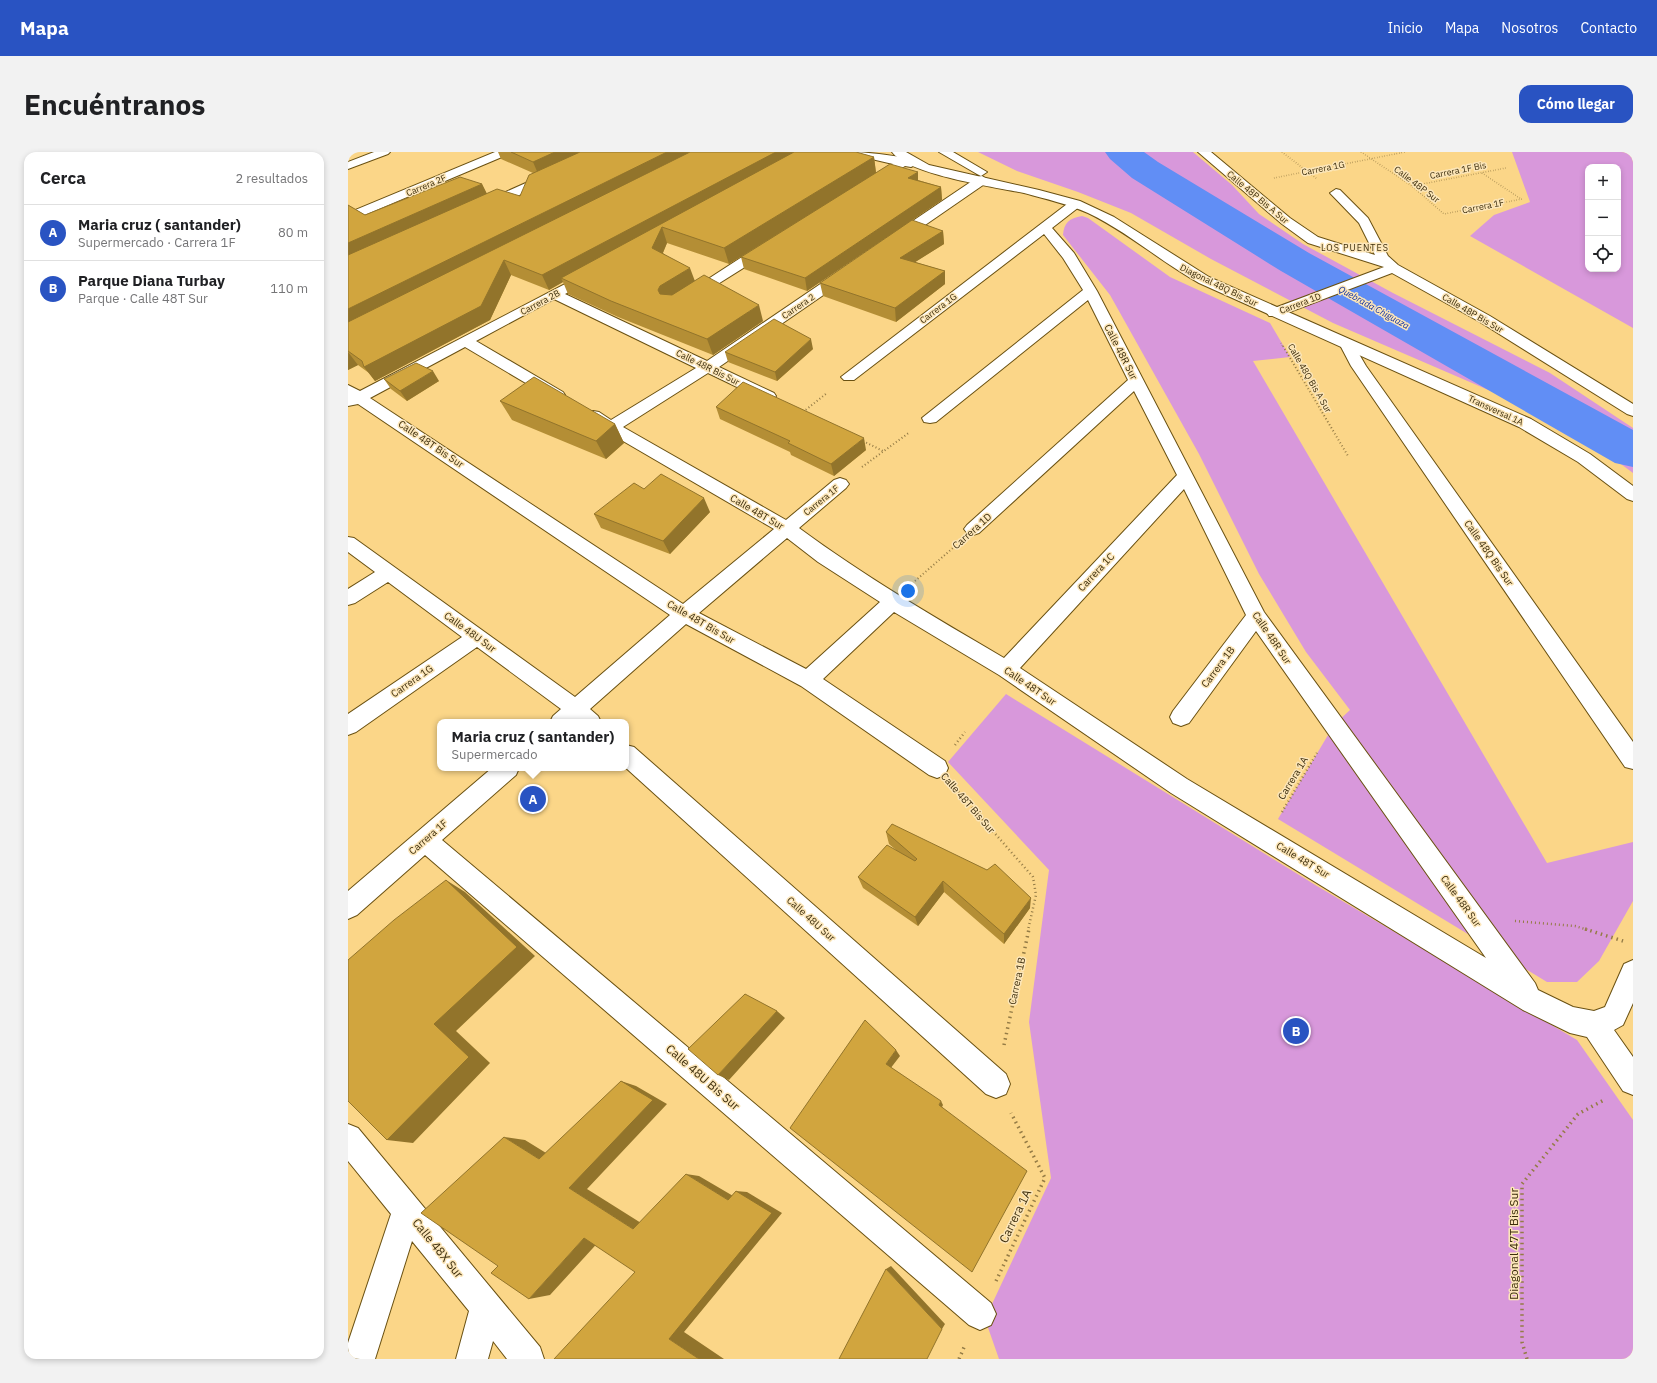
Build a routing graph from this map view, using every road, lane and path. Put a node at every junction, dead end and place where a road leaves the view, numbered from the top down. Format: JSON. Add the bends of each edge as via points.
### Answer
{"nodes":[{"id":1,"x":384,"y":152,"type":"edge"},
{"id":2,"x":505,"y":152,"type":"edge"},
{"id":3,"x":604,"y":152,"type":"edge"},
{"id":4,"x":854,"y":152,"type":"edge"},
{"id":5,"x":945,"y":152,"type":"edge"},
{"id":6,"x":1204,"y":152,"type":"edge"},
{"id":7,"x":1282,"y":152,"type":"edge"},
{"id":8,"x":1361,"y":152,"type":"edge"},
{"id":9,"x":1405,"y":152,"type":"edge"},
{"id":10,"x":901,"y":157,"type":"edge"},
{"id":11,"x":1371,"y":159,"type":"junction"},
{"id":12,"x":348,"y":166,"type":"edge"},
{"id":13,"x":1506,"y":168,"type":"dead end"},
{"id":14,"x":1308,"y":171,"type":"junction"},
{"id":15,"x":1481,"y":173,"type":"junction"},
{"id":16,"x":982,"y":180,"type":"junction"},
{"id":17,"x":1242,"y":184,"type":"junction"},
{"id":18,"x":1005,"y":185,"type":"junction"},
{"id":19,"x":1412,"y":186,"type":"junction"},
{"id":20,"x":858,"y":191,"type":"edge"},
{"id":21,"x":1336,"y":193,"type":"dead end"},
{"id":22,"x":1075,"y":204,"type":"junction"},
{"id":23,"x":476,"y":210,"type":"edge"},
{"id":24,"x":1444,"y":214,"type":"joint"},
{"id":25,"x":348,"y":218,"type":"edge"},
{"id":26,"x":1045,"y":226,"type":"junction"},
{"id":27,"x":778,"y":240,"type":"edge"},
{"id":28,"x":884,"y":247,"type":"edge"},
{"id":29,"x":858,"y":264,"type":"edge"},
{"id":30,"x":1389,"y":265,"type":"junction"},
{"id":31,"x":602,"y":268,"type":"edge"},
{"id":32,"x":1090,"y":290,"type":"junction"},
{"id":33,"x":554,"y":294,"type":"junction"},
{"id":34,"x":679,"y":302,"type":"edge"},
{"id":35,"x":1260,"y":306,"type":"junction"},
{"id":36,"x":1274,"y":313,"type":"junction"},
{"id":37,"x":466,"y":342,"type":"junction"},
{"id":38,"x":1347,"y":345,"type":"junction"},
{"id":39,"x":708,"y":367,"type":"junction"},
{"id":40,"x":848,"y":377,"type":"joint"},
{"id":41,"x":1136,"y":381,"type":"junction"},
{"id":42,"x":352,"y":397,"type":"edge"},
{"id":43,"x":1633,"y":411,"type":"edge"},
{"id":44,"x":802,"y":412,"type":"joint"},
{"id":45,"x":930,"y":418,"type":"joint"},
{"id":46,"x":611,"y":427,"type":"junction"},
{"id":47,"x":856,"y":438,"type":"edge"},
{"id":48,"x":883,"y":451,"type":"junction"},
{"id":49,"x":1348,"y":456,"type":"dead end"},
{"id":50,"x":1607,"y":474,"type":"junction"},
{"id":51,"x":1186,"y":476,"type":"junction"},
{"id":52,"x":840,"y":484,"type":"joint"},
{"id":53,"x":1633,"y":495,"type":"edge"},
{"id":54,"x":1633,"y":502,"type":"edge"},
{"id":55,"x":786,"y":528,"type":"junction"},
{"id":56,"x":973,"y":529,"type":"joint"},
{"id":57,"x":348,"y":543,"type":"edge"},
{"id":58,"x":388,"y":572,"type":"junction"},
{"id":59,"x":348,"y":598,"type":"edge"},
{"id":60,"x":893,"y":601,"type":"junction"},
{"id":61,"x":684,"y":614,"type":"junction"},
{"id":62,"x":1256,"y":616,"type":"junction"},
{"id":63,"x":477,"y":637,"type":"junction"},
{"id":64,"x":1006,"y":669,"type":"junction"},
{"id":65,"x":808,"y":680,"type":"junction"},
{"id":66,"x":583,"y":716,"type":"edge"},
{"id":67,"x":1181,"y":717,"type":"dead end"},
{"id":68,"x":572,"y":719,"type":"edge"},
{"id":69,"x":1334,"y":725,"type":"junction"},
{"id":70,"x":348,"y":726,"type":"edge"},
{"id":71,"x":629,"y":757,"type":"edge"},
{"id":72,"x":1633,"y":760,"type":"edge"},
{"id":73,"x":937,"y":768,"type":"joint"},
{"id":74,"x":505,"y":771,"type":"edge"},
{"id":75,"x":1267,"y":839,"type":"junction"},
{"id":76,"x":426,"y":840,"type":"junction"},
{"id":77,"x":1033,"y":877,"type":"joint"},
{"id":78,"x":348,"y":907,"type":"edge"},
{"id":79,"x":1472,"y":918,"type":"junction"},
{"id":80,"x":1626,"y":942,"type":"dead end"},
{"id":81,"x":1633,"y":973,"type":"edge"},
{"id":82,"x":1532,"y":1002,"type":"junction"},
{"id":83,"x":1595,"y":1025,"type":"junction"},
{"id":84,"x":1633,"y":1081,"type":"edge"},
{"id":85,"x":996,"y":1084,"type":"junction"},
{"id":86,"x":1605,"y":1100,"type":"dead end"},
{"id":87,"x":348,"y":1138,"type":"edge"},
{"id":88,"x":407,"y":1210,"type":"junction"},
{"id":89,"x":486,"y":1307,"type":"junction"},
{"id":90,"x":980,"y":1314,"type":"junction"},
{"id":91,"x":359,"y":1359,"type":"edge"},
{"id":92,"x":472,"y":1359,"type":"edge"},
{"id":93,"x":528,"y":1359,"type":"edge"},
{"id":94,"x":959,"y":1359,"type":"edge"},
{"id":95,"x":1527,"y":1359,"type":"edge"}],
"edges":[{"from":1,"to":12,"type":"street"},
{"from":2,"to":25,"type":"street","name":"Carrera 2F"},
{"from":3,"to":23,"type":"street"},
{"from":4,"to":10,"type":"street"},
{"from":5,"to":18,"type":"street"},
{"from":6,"to":17,"type":"street","name":"Calle 48P Bis A Sur"},
{"from":7,"to":14,"type":"path"},
{"from":8,"to":11,"type":"path","name":"Calle 48P Sur"},
{"from":9,"to":11,"type":"path","name":"Carrera 1G"},
{"from":10,"to":16,"type":"street","via":[[924,166]]},
{"from":10,"to":20,"type":"street"},
{"from":11,"to":14,"type":"path","name":"Carrera 1G"},
{"from":11,"to":19,"type":"path","name":"Calle 48P Sur"},
{"from":13,"to":15,"type":"path","name":"Carrera 1F Bis"},
{"from":14,"to":17,"type":"path","name":"Carrera 1G"},
{"from":15,"to":19,"type":"path","name":"Carrera 1F Bis"},
{"from":15,"to":24,"type":"path","name":"Carrera 1F","via":[[1522,199]]},
{"from":16,"to":18,"type":"street"},
{"from":16,"to":28,"type":"street"},
{"from":17,"to":30,"type":"street","name":"Calle 48P Bis A Sur","via":[[1313,240]]},
{"from":18,"to":22,"type":"street"},
{"from":19,"to":24,"type":"path","name":"Calle 48P Sur"},
{"from":21,"to":30,"type":"street","via":[[1352,207],[1369,230]]},
{"from":22,"to":26,"type":"street","name":"Carrera 1G"},
{"from":22,"to":35,"type":"street","name":"Diagonal 48Q Bis Sur","via":[[1106,218],[1192,274]]},
{"from":26,"to":32,"type":"street","name":"Calle 48R Sur","via":[[1069,256]]},
{"from":26,"to":40,"type":"street","name":"Carrera 1G"},
{"from":27,"to":34,"type":"street"},
{"from":29,"to":39,"type":"street","name":"Carrera 2"},
{"from":30,"to":36,"type":"street","name":"Carrera 1D","via":[[1358,281]]},
{"from":30,"to":43,"type":"street","name":"Calle 48P Bis Sur","via":[[1485,319]]},
{"from":31,"to":33,"type":"street","name":"Carrera 2B"},
{"from":32,"to":41,"type":"street","name":"Calle 48R Sur"},
{"from":32,"to":45,"type":"street"},
{"from":33,"to":37,"type":"street","name":"Carrera 2B"},
{"from":33,"to":39,"type":"street","name":"Calle 48R Bis Sur"},
{"from":35,"to":36,"type":"street","name":"Diagonal 48Q Bis Sur"},
{"from":35,"to":49,"type":"path","name":"Calle 48Q Bis A Sur"},
{"from":36,"to":38,"type":"street","name":"Diagonal 48Q Bis Sur"},
{"from":37,"to":42,"type":"street","name":"Carrera 2B"},
{"from":37,"to":46,"type":"street","name":"Calle 48T Sur"},
{"from":38,"to":50,"type":"street","name":"Transversal 1A","via":[[1524,423]]},
{"from":38,"to":72,"type":"street","name":"Calle 48Q Bis Sur","via":[[1359,366]]},
{"from":39,"to":44,"type":"street","name":"Calle 48R Bis Sur"},
{"from":39,"to":46,"type":"street","name":"Carrera 2"},
{"from":40,"to":44,"type":"path"},
{"from":41,"to":51,"type":"street","name":"Calle 48R Sur"},
{"from":41,"to":56,"type":"street","name":"Carrera 1D"},
{"from":42,"to":61,"type":"street","name":"Calle 48T Bis Sur"},
{"from":45,"to":48,"type":"path","name":"Carrera 1F"},
{"from":46,"to":55,"type":"street","name":"Calle 48T Sur"},
{"from":47,"to":48,"type":"path"},
{"from":48,"to":52,"type":"path","name":"Carrera 1F"},
{"from":50,"to":53,"type":"street","name":"Transversal 1A"},
{"from":50,"to":54,"type":"street"},
{"from":51,"to":62,"type":"street","name":"Calle 48R Sur"},
{"from":51,"to":64,"type":"street","name":"Carrera 1C"},
{"from":52,"to":55,"type":"street","name":"Carrera 1F"},
{"from":55,"to":60,"type":"street","name":"Calle 48T Sur"},
{"from":55,"to":61,"type":"street","name":"Carrera 1F"},
{"from":56,"to":60,"type":"path","name":"Carrera 1D"},
{"from":57,"to":58,"type":"street","name":"Calle 48U Sur"},
{"from":58,"to":59,"type":"street"},
{"from":58,"to":63,"type":"street","name":"Calle 48U Sur"},
{"from":60,"to":64,"type":"street","name":"Calle 48T Sur"},
{"from":60,"to":65,"type":"street"},
{"from":61,"to":65,"type":"street","name":"Calle 48T Bis Sur"},
{"from":61,"to":66,"type":"street","name":"Carrera 1F"},
{"from":62,"to":67,"type":"street","name":"Carrera 1B"},
{"from":62,"to":69,"type":"street","name":"Calle 48R Sur"},
{"from":63,"to":66,"type":"street","name":"Calle 48U Sur"},
{"from":63,"to":70,"type":"street","name":"Carrera 1G"},
{"from":64,"to":75,"type":"street","name":"Calle 48T Sur","via":[[1179,786]]},
{"from":65,"to":73,"type":"street","name":"Calle 48T Bis Sur"},
{"from":66,"to":68,"type":"street","name":"Carrera 1F"},
{"from":69,"to":75,"type":"path","name":"Carrera 1A"},
{"from":69,"to":79,"type":"street","name":"Calle 48R Sur"},
{"from":71,"to":85,"type":"street","name":"Calle 48U Sur"},
{"from":73,"to":77,"type":"path","name":"Calle 48T Bis Sur"},
{"from":74,"to":76,"type":"street","name":"Carrera 1F"},
{"from":75,"to":82,"type":"street","name":"Calle 48T Sur"},
{"from":76,"to":78,"type":"street","name":"Carrera 1F"},
{"from":76,"to":90,"type":"street","name":"Calle 48U Bis Sur"},
{"from":77,"to":85,"type":"path","name":"Carrera 1B","via":[[1036,895]]},
{"from":79,"to":80,"type":"path","via":[[1575,926]]},
{"from":79,"to":82,"type":"street","name":"Calle 48R Sur"},
{"from":81,"to":83,"type":"street","via":[[1614,1016]]},
{"from":82,"to":83,"type":"street","name":"Calle 48T Sur","via":[[1570,1020]]},
{"from":83,"to":84,"type":"street"},
{"from":85,"to":90,"type":"path","name":"Carrera 1A","via":[[1045,1178]]},
{"from":86,"to":95,"type":"path","name":"Diagonal 47T Bis Sur","via":[[1578,1114],[1522,1184],[1522,1342]]},
{"from":87,"to":88,"type":"street","name":"Calle 48X Sur"},
{"from":88,"to":89,"type":"street","name":"Calle 48X Sur"},
{"from":88,"to":91,"type":"street"},
{"from":89,"to":92,"type":"street"},
{"from":89,"to":93,"type":"street","name":"Calle 48X Sur"},
{"from":90,"to":94,"type":"path","name":"Carrera 1A"}]}
